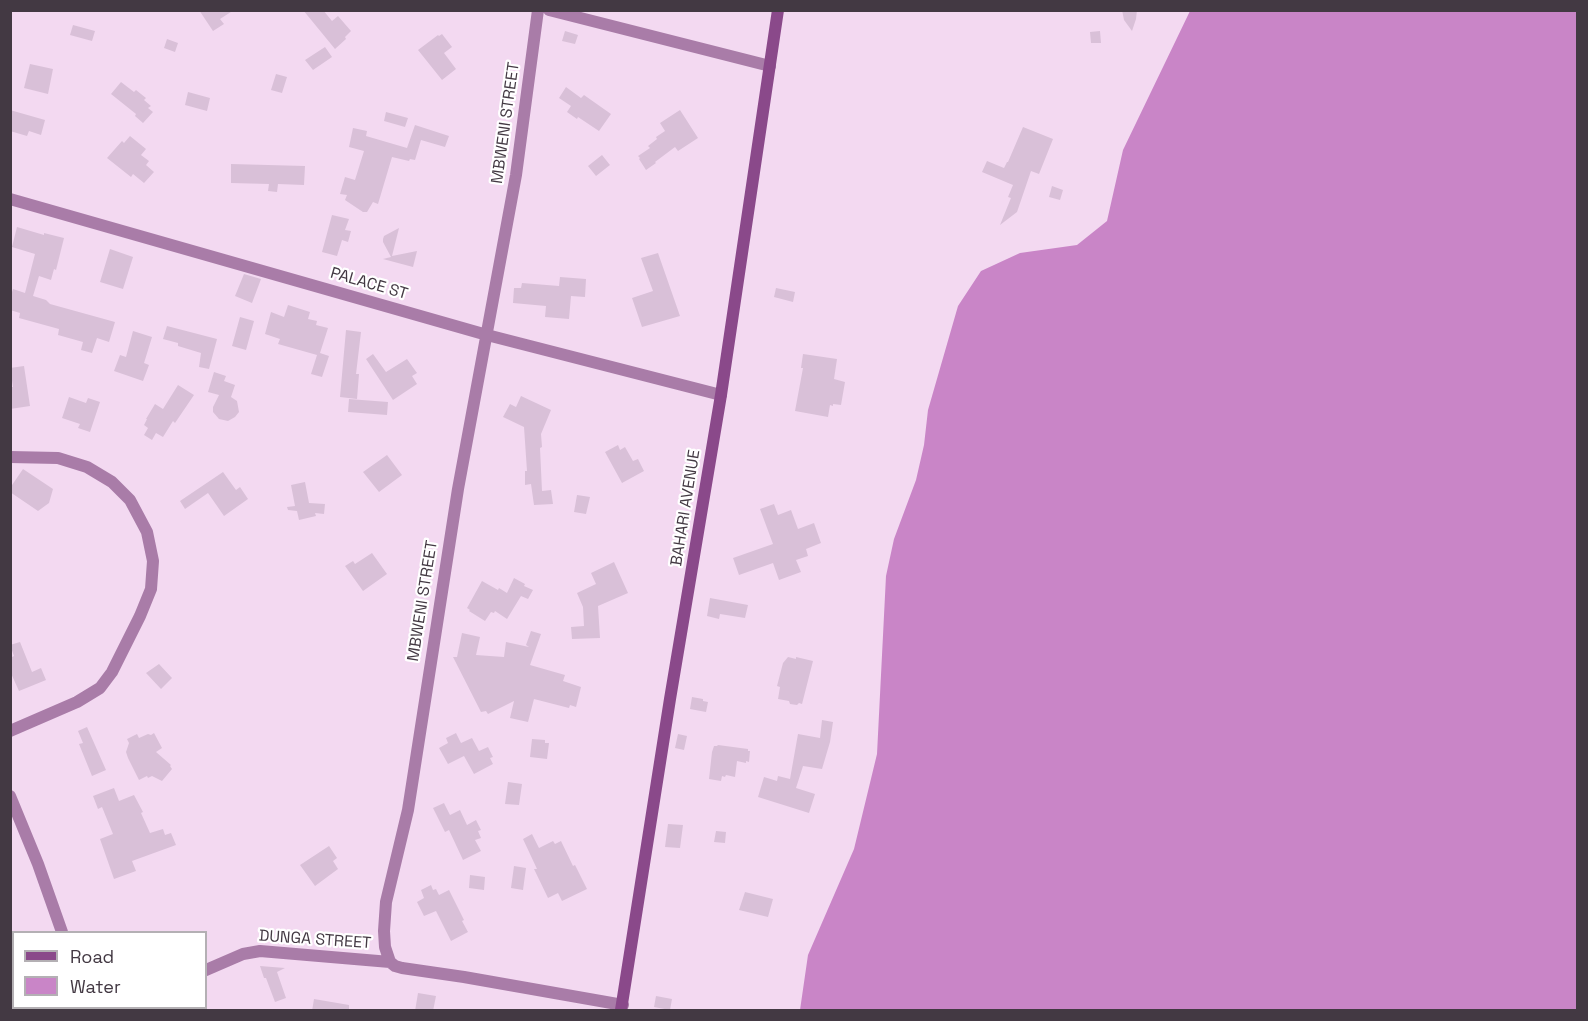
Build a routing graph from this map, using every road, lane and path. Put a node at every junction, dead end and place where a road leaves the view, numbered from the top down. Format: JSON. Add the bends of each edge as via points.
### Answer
{"nodes":[{"id":1,"x":538,"y":10,"type":"edge"},
{"id":2,"x":549,"y":10,"type":"edge"},
{"id":3,"x":778,"y":10,"type":"edge"},
{"id":4,"x":770,"y":66,"type":"junction"},
{"id":5,"x":10,"y":199,"type":"edge"},
{"id":6,"x":487,"y":335,"type":"junction"},
{"id":7,"x":721,"y":395,"type":"junction"},
{"id":8,"x":10,"y":457,"type":"edge"},
{"id":9,"x":10,"y":731,"type":"edge"},
{"id":10,"x":10,"y":796,"type":"edge"},
{"id":11,"x":61,"y":931,"type":"edge"},
{"id":12,"x":390,"y":962,"type":"junction"},
{"id":13,"x":207,"y":970,"type":"edge"},
{"id":14,"x":622,"y":1008,"type":"edge"}],
"edges":[{"from":1,"to":6,"type":"street","name":"MBWENI STREET","via":[[516,175]]},
{"from":2,"to":4,"type":"street"},
{"from":3,"to":4,"type":"street","name":"BAHARI AVENUE"},
{"from":4,"to":7,"type":"street","name":"BAHARI AVENUE"},
{"from":5,"to":6,"type":"street","name":"PALACE ST"},
{"from":6,"to":7,"type":"street","name":"PALACE ST"},
{"from":6,"to":12,"type":"street","name":"MBWENI STREET","via":[[458,489],[408,810],[386,902],[385,947]]},
{"from":7,"to":14,"type":"street","name":"BAHARI AVENUE"},
{"from":8,"to":9,"type":"street","via":[[58,459],[87,467],[112,482],[130,500],[147,532],[153,561],[151,589],[106,681],[95,693]]},
{"from":10,"to":11,"type":"street"},
{"from":12,"to":13,"type":"street","name":"DUNGA STREET","via":[[260,951]]},
{"from":12,"to":14,"type":"street","via":[[402,968]]}]}
